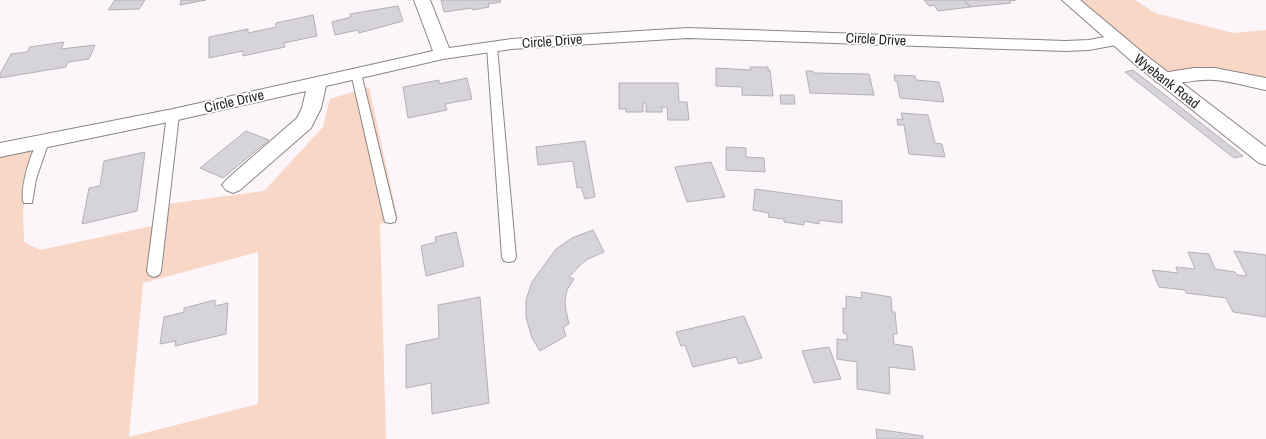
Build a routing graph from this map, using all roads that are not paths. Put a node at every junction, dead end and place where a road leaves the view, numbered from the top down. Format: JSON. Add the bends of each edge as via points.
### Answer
{"nodes":[{"id":1,"x":422,"y":0,"type":"edge"},
{"id":2,"x":1070,"y":0,"type":"edge"},
{"id":3,"x":1115,"y":40,"type":"junction"},
{"id":4,"x":492,"y":47,"type":"junction"},
{"id":5,"x":443,"y":54,"type":"junction"},
{"id":6,"x":356,"y":73,"type":"junction"},
{"id":7,"x":1162,"y":78,"type":"junction"},
{"id":8,"x":317,"y":81,"type":"junction"},
{"id":9,"x":1266,"y":84,"type":"edge"},
{"id":10,"x":173,"y":115,"type":"junction"},
{"id":11,"x":43,"y":141,"type":"junction"},
{"id":12,"x":0,"y":150,"type":"edge"},
{"id":13,"x":1266,"y":158,"type":"edge"},
{"id":14,"x":233,"y":185,"type":"dead end"},
{"id":15,"x":28,"y":200,"type":"dead end"},
{"id":16,"x":390,"y":218,"type":"dead end"},
{"id":17,"x":509,"y":257,"type":"dead end"},
{"id":18,"x":154,"y":271,"type":"dead end"}],
"edges":[{"from":1,"to":5,"type":"street"},
{"from":2,"to":3,"type":"street","name":"Wyebank Road"},
{"from":3,"to":4,"type":"street","name":"Circle Drive","via":[[1065,46],[688,33],[574,39]]},
{"from":3,"to":7,"type":"street","name":"Wyebank Road"},
{"from":4,"to":5,"type":"street","name":"Circle Drive"},
{"from":4,"to":17,"type":"lane"},
{"from":5,"to":6,"type":"street","name":"Circle Drive"},
{"from":6,"to":8,"type":"street","name":"Circle Drive"},
{"from":6,"to":16,"type":"lane"},
{"from":7,"to":9,"type":"street","via":[[1215,74]]},
{"from":7,"to":13,"type":"street","name":"Wyebank Road"},
{"from":8,"to":10,"type":"street","name":"Circle Drive"},
{"from":8,"to":14,"type":"street","via":[[311,113],[304,123]]},
{"from":10,"to":11,"type":"street","name":"Circle Drive"},
{"from":10,"to":18,"type":"lane"},
{"from":11,"to":12,"type":"street","name":"Circle Drive"},
{"from":11,"to":15,"type":"lane","via":[[30,179]]}]}
